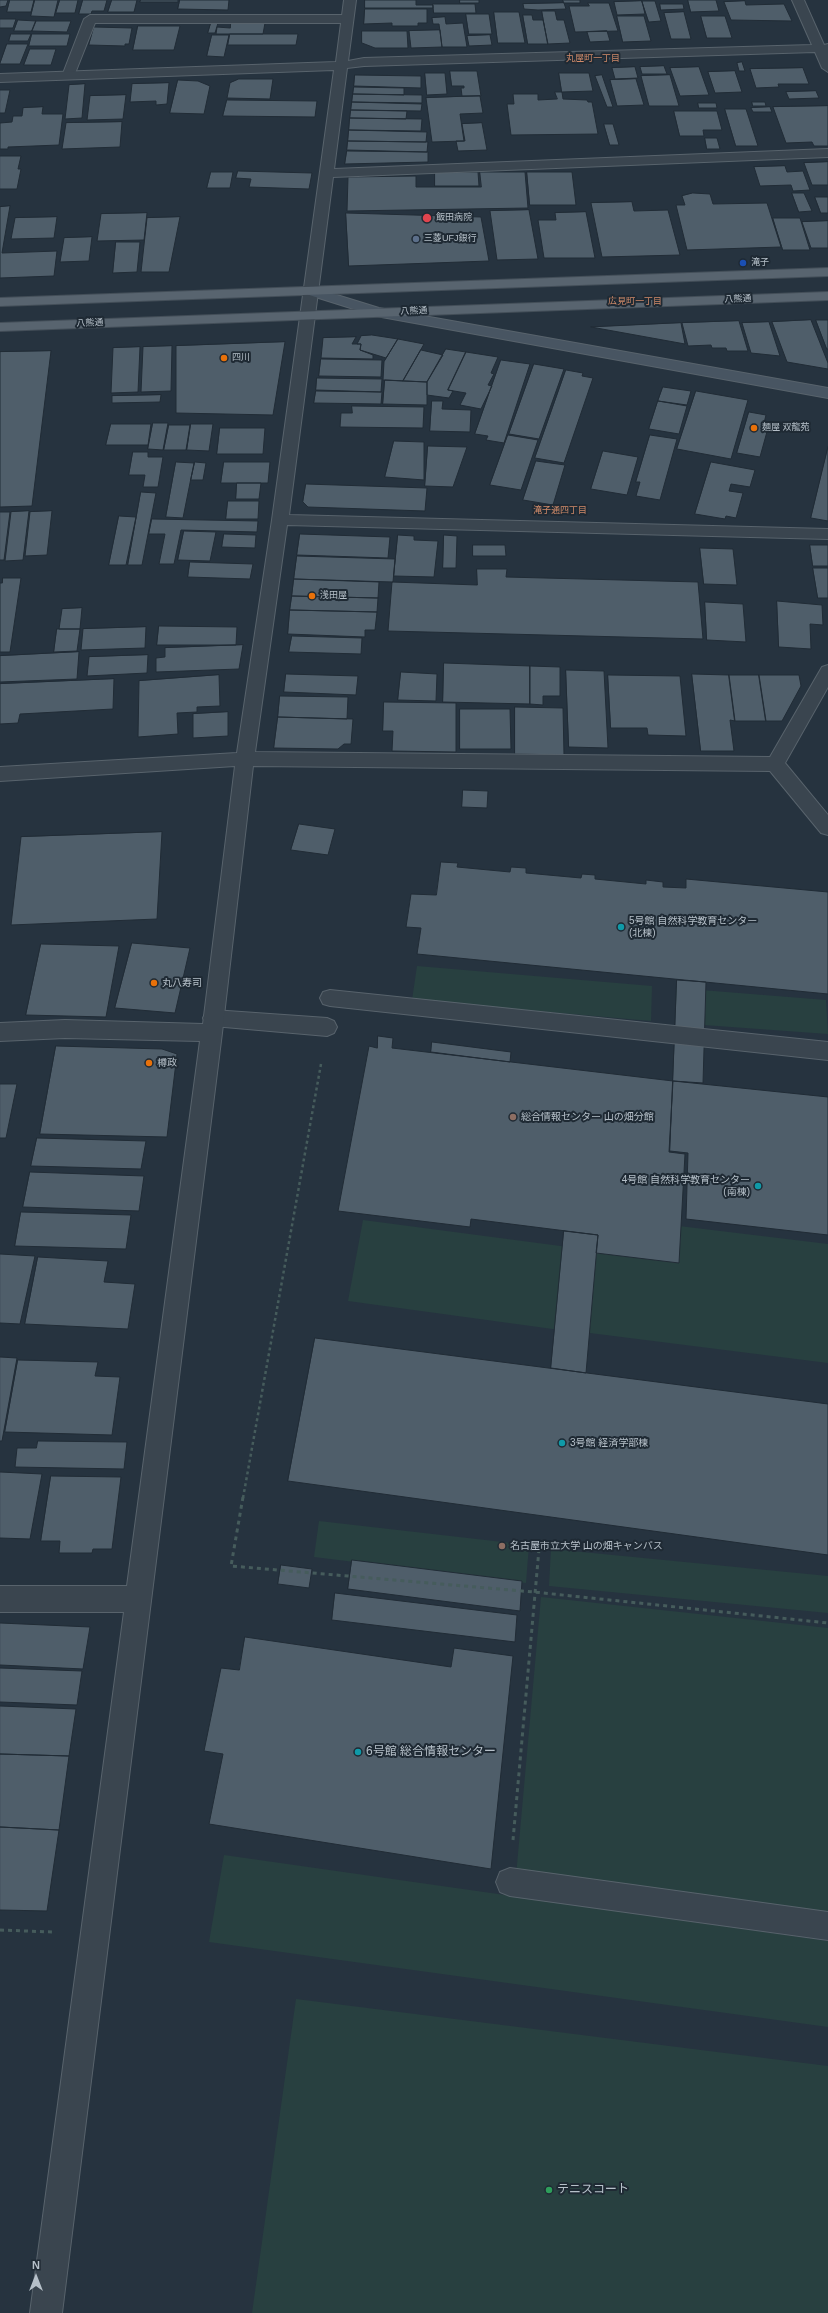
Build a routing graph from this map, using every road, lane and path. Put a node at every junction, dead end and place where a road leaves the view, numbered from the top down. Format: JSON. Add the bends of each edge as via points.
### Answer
{"nodes":[{"id":1,"x":350,"y":0,"type":"edge"},
{"id":2,"x":798,"y":0,"type":"edge"},
{"id":3,"x":347,"y":19,"type":"junction"},
{"id":4,"x":824,"y":48,"type":"edge"},
{"id":5,"x":341,"y":64,"type":"junction"},
{"id":6,"x":828,"y":68,"type":"edge"},
{"id":7,"x":68,"y":76,"type":"junction"},
{"id":8,"x":0,"y":78,"type":"edge"},
{"id":9,"x":828,"y":153,"type":"edge"},
{"id":10,"x":327,"y":173,"type":"junction"},
{"id":11,"x":828,"y":272,"type":"edge"},
{"id":12,"x":311,"y":291,"type":"junction"},
{"id":13,"x":828,"y":296,"type":"edge"},
{"id":14,"x":0,"y":302,"type":"edge"},
{"id":15,"x":376,"y":312,"type":"junction"},
{"id":16,"x":307,"y":315,"type":"junction"},
{"id":17,"x":0,"y":327,"type":"edge"},
{"id":18,"x":828,"y":394,"type":"edge"},
{"id":19,"x":280,"y":520,"type":"junction"},
{"id":20,"x":828,"y":534,"type":"edge"},
{"id":21,"x":828,"y":671,"type":"edge"},
{"id":22,"x":245,"y":759,"type":"junction"},
{"id":23,"x":775,"y":764,"type":"junction"},
{"id":24,"x":0,"y":774,"type":"edge"},
{"id":25,"x":828,"y":828,"type":"edge"},
{"id":26,"x":330,"y":998,"type":"dead end"},
{"id":27,"x":213,"y":1025,"type":"junction"},
{"id":28,"x":327,"y":1027,"type":"joint"},
{"id":29,"x":0,"y":1032,"type":"edge"},
{"id":30,"x":828,"y":1051,"type":"edge"},
{"id":31,"x":540,"y":1538,"type":"dead end"},
{"id":32,"x":534,"y":1592,"type":"junction"},
{"id":33,"x":0,"y":1599,"type":"edge"},
{"id":34,"x":138,"y":1599,"type":"junction"},
{"id":35,"x":828,"y":1623,"type":"edge"},
{"id":36,"x":510,"y":1882,"type":"joint"},
{"id":37,"x":828,"y":1926,"type":"edge"},
{"id":38,"x":0,"y":1930,"type":"edge"},
{"id":39,"x":95,"y":1933,"type":"junction"},
{"id":40,"x":46,"y":2313,"type":"edge"}],
"edges":[{"from":1,"to":3,"type":"street"},
{"from":2,"to":4,"type":"street"},
{"from":3,"to":5,"type":"street"},
{"from":3,"to":7,"type":"street","via":[[90,19]]},
{"from":4,"to":5,"type":"street"},
{"from":4,"to":6,"type":"street"},
{"from":5,"to":7,"type":"street","via":[[321,68]]},
{"from":5,"to":10,"type":"street"},
{"from":7,"to":8,"type":"street"},
{"from":9,"to":10,"type":"street"},
{"from":10,"to":12,"type":"street"},
{"from":11,"to":12,"type":"main road"},
{"from":12,"to":14,"type":"main road"},
{"from":12,"to":15,"type":"street"},
{"from":12,"to":16,"type":"street"},
{"from":13,"to":15,"type":"main road","name":"八熊通"},
{"from":15,"to":16,"type":"main road","name":"八熊通"},
{"from":15,"to":18,"type":"street"},
{"from":16,"to":17,"type":"main road","name":"八熊通"},
{"from":16,"to":19,"type":"street"},
{"from":19,"to":20,"type":"street"},
{"from":19,"to":22,"type":"street"},
{"from":21,"to":23,"type":"street"},
{"from":22,"to":23,"type":"street"},
{"from":22,"to":24,"type":"street"},
{"from":22,"to":27,"type":"street"},
{"from":23,"to":25,"type":"street"},
{"from":26,"to":30,"type":"street"},
{"from":27,"to":28,"type":"street"},
{"from":27,"to":29,"type":"street"},
{"from":27,"to":34,"type":"street"},
{"from":28,"to":32,"type":"path","via":[[231,1566]]},
{"from":31,"to":32,"type":"path"},
{"from":32,"to":35,"type":"path"},
{"from":32,"to":36,"type":"path"},
{"from":33,"to":34,"type":"street"},
{"from":34,"to":39,"type":"street"},
{"from":36,"to":37,"type":"street"},
{"from":38,"to":39,"type":"path"},
{"from":39,"to":40,"type":"street"}]}
